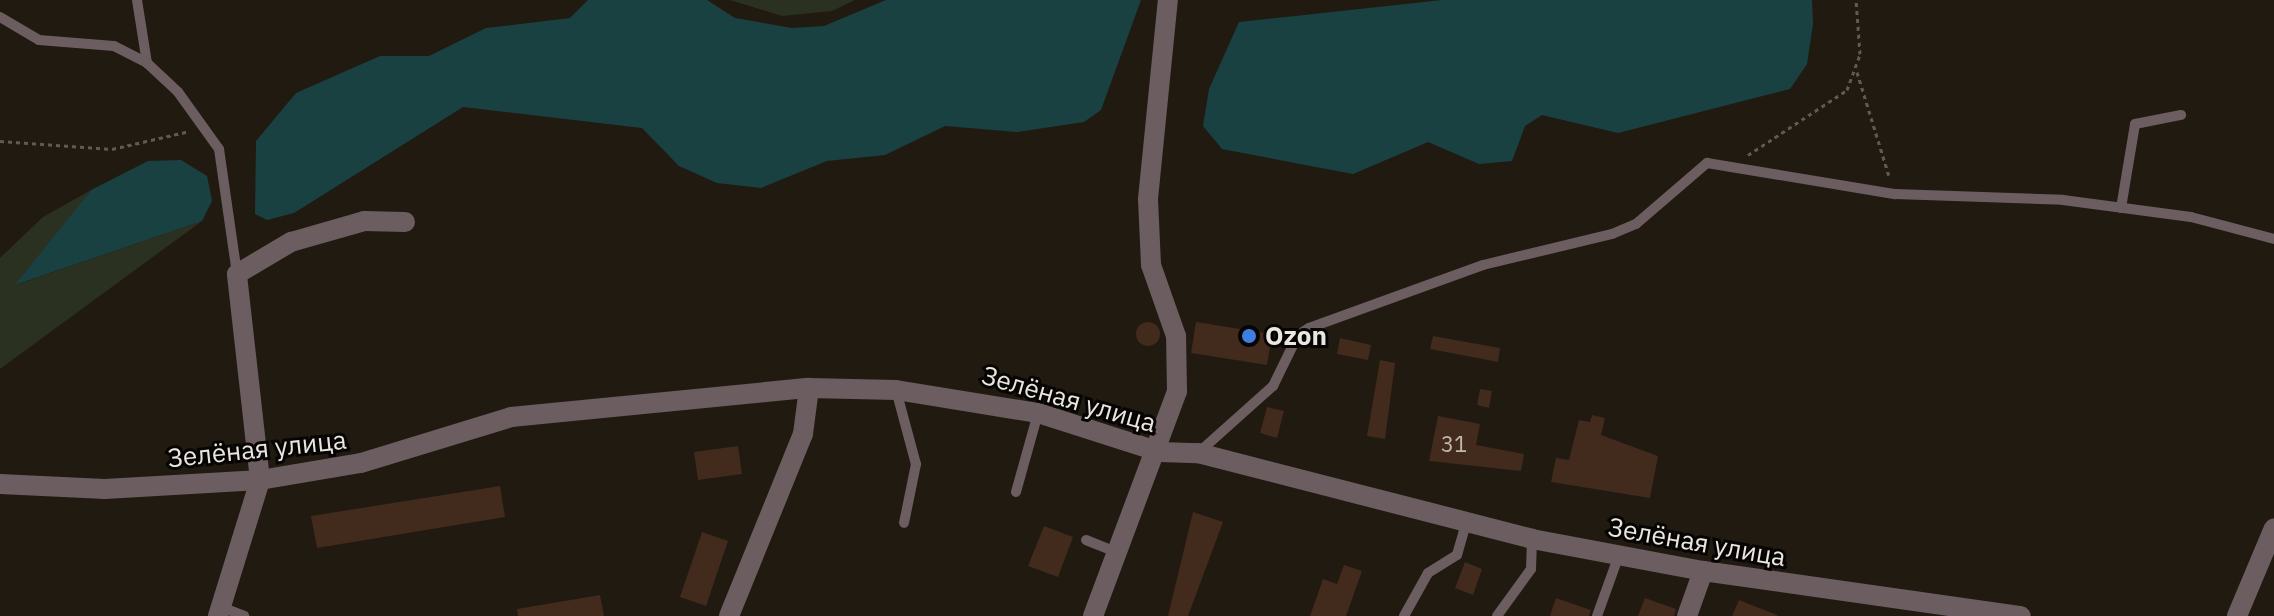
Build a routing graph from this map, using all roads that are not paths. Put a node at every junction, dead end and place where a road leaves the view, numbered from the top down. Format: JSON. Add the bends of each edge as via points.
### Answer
{"nodes":[{"id":1,"x":137,"y":0,"type":"edge"},
{"id":2,"x":1168,"y":0,"type":"edge"},
{"id":3,"x":0,"y":17,"type":"edge"},
{"id":4,"x":147,"y":63,"type":"junction"},
{"id":5,"x":2181,"y":115,"type":"dead end"},
{"id":6,"x":2121,"y":208,"type":"junction"},
{"id":7,"x":405,"y":222,"type":"dead end"},
{"id":8,"x":2274,"y":239,"type":"edge"},
{"id":9,"x":237,"y":274,"type":"junction"},
{"id":10,"x":809,"y":388,"type":"junction"},
{"id":11,"x":896,"y":390,"type":"junction"},
{"id":12,"x":1038,"y":413,"type":"junction"},
{"id":13,"x":1160,"y":452,"type":"junction"},
{"id":14,"x":1198,"y":453,"type":"junction"},
{"id":15,"x":260,"y":480,"type":"junction"},
{"id":16,"x":0,"y":484,"type":"edge"},
{"id":17,"x":1016,"y":492,"type":"dead end"},
{"id":18,"x":904,"y":523,"type":"dead end"},
{"id":19,"x":1466,"y":524,"type":"junction"},
{"id":20,"x":2274,"y":528,"type":"edge"},
{"id":21,"x":1532,"y":539,"type":"junction"},
{"id":22,"x":1086,"y":540,"type":"dead end"},
{"id":23,"x":1116,"y":552,"type":"junction"},
{"id":24,"x":1619,"y":555,"type":"junction"},
{"id":25,"x":1703,"y":571,"type":"junction"},
{"id":26,"x":1886,"y":608,"type":"edge"},
{"id":27,"x":219,"y":611,"type":"edge"},
{"id":28,"x":2008,"y":615,"type":"edge"},
{"id":29,"x":244,"y":616,"type":"edge"},
{"id":30,"x":729,"y":616,"type":"edge"},
{"id":31,"x":1093,"y":616,"type":"edge"},
{"id":32,"x":1404,"y":616,"type":"edge"},
{"id":33,"x":1497,"y":616,"type":"edge"},
{"id":34,"x":1597,"y":616,"type":"edge"},
{"id":35,"x":1687,"y":616,"type":"edge"},
{"id":36,"x":2237,"y":616,"type":"edge"}],
"edges":[{"from":1,"to":4,"type":"lane"},
{"from":2,"to":13,"type":"street","via":[[1149,241],[1179,365]]},
{"from":3,"to":4,"type":"lane","via":[[39,40],[114,46]]},
{"from":4,"to":9,"type":"lane","via":[[213,133]]},
{"from":5,"to":6,"type":"lane","via":[[2135,124]]},
{"from":6,"to":8,"type":"lane"},
{"from":6,"to":14,"type":"lane","via":[[1895,194],[1754,176],[1731,165],[1707,163],[1636,224],[1612,234],[1483,265],[1309,328],[1298,335],[1273,386]]},
{"from":7,"to":9,"type":"street","via":[[364,221],[291,242]]},
{"from":9,"to":15,"type":"street"},
{"from":10,"to":11,"type":"street","name":"Зелёная улица"},
{"from":10,"to":15,"type":"street","name":"Зелёная улица","via":[[511,417],[361,463]]},
{"from":10,"to":30,"type":"street","via":[[803,434]]},
{"from":11,"to":12,"type":"street","name":"Зелёная улица"},
{"from":11,"to":18,"type":"lane","via":[[916,464]]},
{"from":12,"to":13,"type":"street","name":"Зелёная улица"},
{"from":12,"to":17,"type":"lane"},
{"from":13,"to":14,"type":"street","name":"Зелёная улица"},
{"from":13,"to":23,"type":"street"},
{"from":14,"to":19,"type":"street","name":"Зелёная улица"},
{"from":15,"to":16,"type":"street","name":"Зелёная улица","via":[[105,489]]},
{"from":15,"to":27,"type":"street"},
{"from":19,"to":21,"type":"street","name":"Зелёная улица"},
{"from":19,"to":32,"type":"lane","via":[[1457,555],[1428,573]]},
{"from":20,"to":36,"type":"street"},
{"from":21,"to":24,"type":"street","name":"Зелёная улица"},
{"from":21,"to":33,"type":"lane","via":[[1531,569]]},
{"from":22,"to":23,"type":"lane"},
{"from":23,"to":31,"type":"street"},
{"from":24,"to":25,"type":"street","name":"Зелёная улица"},
{"from":24,"to":34,"type":"lane"},
{"from":25,"to":26,"type":"street","name":"Зелёная улица"},
{"from":25,"to":35,"type":"street"},
{"from":26,"to":28,"type":"street","name":"Зелёная улица"},
{"from":27,"to":29,"type":"lane"}]}
